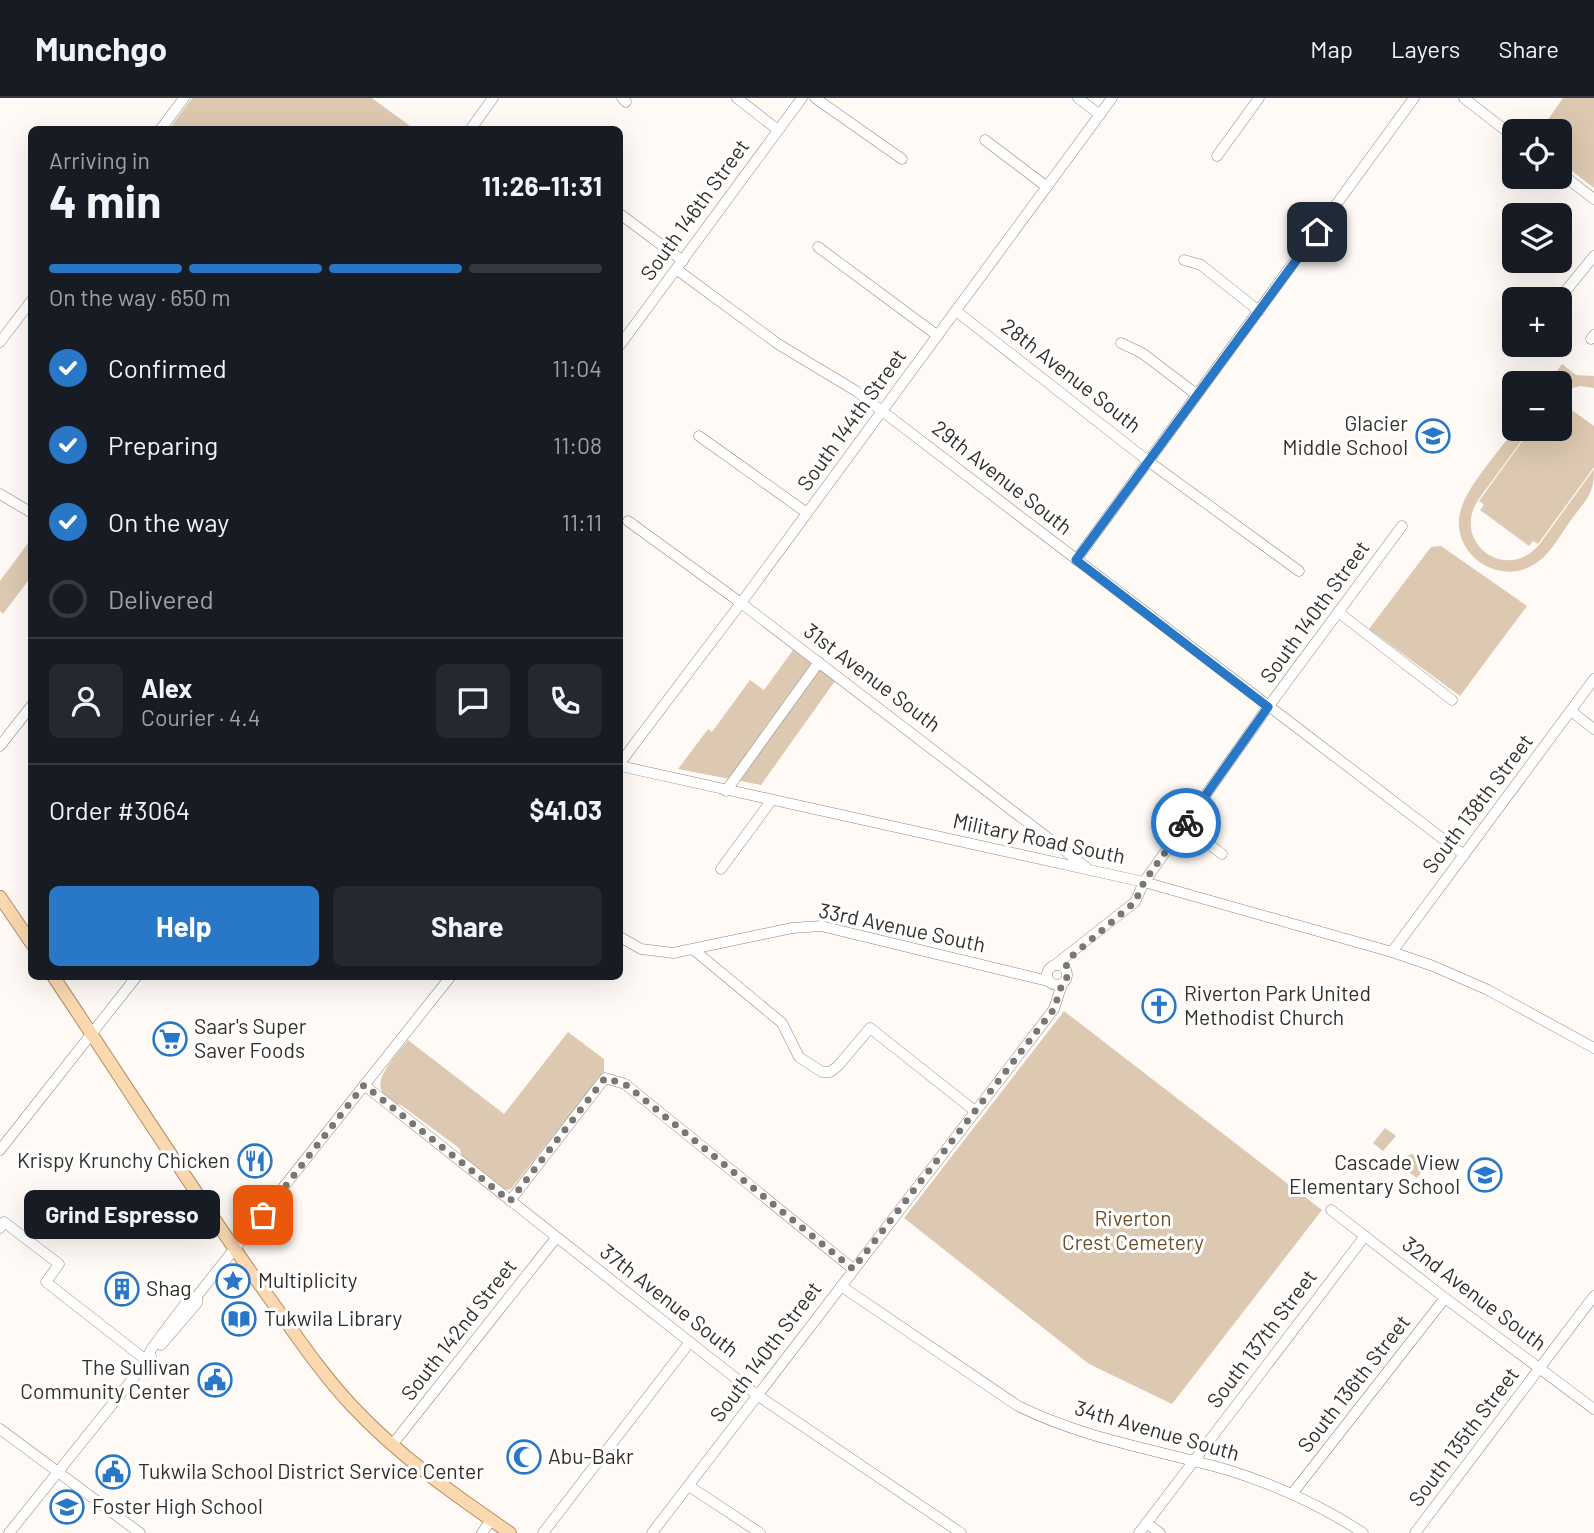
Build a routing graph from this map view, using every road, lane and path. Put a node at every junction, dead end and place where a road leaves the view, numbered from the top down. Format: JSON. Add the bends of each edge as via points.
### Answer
{"nodes":[{"id":1,"x":184,"y":98,"type":"edge"},
{"id":2,"x":493,"y":98,"type":"edge"},
{"id":3,"x":737,"y":98,"type":"edge"},
{"id":4,"x":802,"y":98,"type":"edge"},
{"id":5,"x":815,"y":98,"type":"edge"},
{"id":6,"x":1078,"y":98,"type":"edge"},
{"id":7,"x":1112,"y":98,"type":"edge"},
{"id":8,"x":1259,"y":98,"type":"edge"},
{"id":9,"x":1415,"y":98,"type":"edge"},
{"id":10,"x":1464,"y":98,"type":"edge"},
{"id":11,"x":1100,"y":115,"type":"junction"},
{"id":12,"x":163,"y":126,"type":"edge"},
{"id":13,"x":473,"y":126,"type":"edge"},
{"id":14,"x":1502,"y":128,"type":"edge"},
{"id":15,"x":778,"y":130,"type":"junction"},
{"id":16,"x":985,"y":140,"type":"dead end"},
{"id":17,"x":1217,"y":156,"type":"dead end"},
{"id":18,"x":902,"y":159,"type":"dead end"},
{"id":19,"x":1572,"y":182,"type":"edge"},
{"id":20,"x":1047,"y":187,"type":"junction"},
{"id":21,"x":1594,"y":199,"type":"edge"},
{"id":22,"x":623,"y":217,"type":"edge"},
{"id":23,"x":818,"y":247,"type":"dead end"},
{"id":24,"x":1594,"y":256,"type":"edge"},
{"id":25,"x":1184,"y":260,"type":"dead end"},
{"id":26,"x":679,"y":265,"type":"junction"},
{"id":27,"x":1569,"y":287,"type":"edge"},
{"id":28,"x":28,"y":305,"type":"edge"},
{"id":29,"x":956,"y":311,"type":"junction"},
{"id":30,"x":1259,"y":311,"type":"junction"},
{"id":31,"x":938,"y":336,"type":"junction"},
{"id":32,"x":623,"y":341,"type":"edge"},
{"id":33,"x":0,"y":342,"type":"edge"},
{"id":34,"x":1121,"y":343,"type":"dead end"},
{"id":35,"x":1196,"y":394,"type":"junction"},
{"id":36,"x":882,"y":411,"type":"junction"},
{"id":37,"x":699,"y":436,"type":"dead end"},
{"id":38,"x":1148,"y":461,"type":"junction"},
{"id":39,"x":0,"y":494,"type":"edge"},
{"id":40,"x":28,"y":511,"type":"edge"},
{"id":41,"x":807,"y":513,"type":"junction"},
{"id":42,"x":628,"y":521,"type":"dead end"},
{"id":43,"x":1402,"y":526,"type":"dead end"},
{"id":44,"x":1076,"y":560,"type":"junction"},
{"id":45,"x":1298,"y":571,"type":"dead end"},
{"id":46,"x":741,"y":603,"type":"junction"},
{"id":47,"x":1338,"y":612,"type":"junction"},
{"id":48,"x":818,"y":662,"type":"junction"},
{"id":49,"x":1594,"y":679,"type":"edge"},
{"id":50,"x":1452,"y":700,"type":"dead end"},
{"id":51,"x":1268,"y":707,"type":"junction"},
{"id":52,"x":28,"y":710,"type":"edge"},
{"id":53,"x":1571,"y":711,"type":"junction"},
{"id":54,"x":1594,"y":729,"type":"edge"},
{"id":55,"x":0,"y":746,"type":"edge"},
{"id":56,"x":623,"y":761,"type":"edge"},
{"id":57,"x":623,"y":766,"type":"edge"},
{"id":58,"x":726,"y":791,"type":"junction"},
{"id":59,"x":771,"y":801,"type":"junction"},
{"id":60,"x":1184,"y":825,"type":"junction"},
{"id":61,"x":1222,"y":854,"type":"dead end"},
{"id":62,"x":1464,"y":855,"type":"junction"},
{"id":63,"x":721,"y":869,"type":"dead end"},
{"id":64,"x":1089,"y":870,"type":"junction"},
{"id":65,"x":1144,"y":882,"type":"junction"},
{"id":66,"x":0,"y":897,"type":"edge"},
{"id":67,"x":28,"y":938,"type":"edge"},
{"id":68,"x":623,"y":939,"type":"edge"},
{"id":69,"x":694,"y":950,"type":"junction"},
{"id":70,"x":1392,"y":952,"type":"junction"},
{"id":71,"x":1056,"y":967,"type":"junction"},
{"id":72,"x":1019,"y":974,"type":"junction"},
{"id":73,"x":56,"y":980,"type":"edge"},
{"id":74,"x":134,"y":980,"type":"edge"},
{"id":75,"x":448,"y":980,"type":"edge"},
{"id":76,"x":1056,"y":986,"type":"junction"},
{"id":77,"x":92,"y":1034,"type":"junction"},
{"id":78,"x":1594,"y":1048,"type":"edge"},
{"id":79,"x":364,"y":1085,"type":"junction"},
{"id":80,"x":975,"y":1111,"type":"junction"},
{"id":81,"x":0,"y":1150,"type":"edge"},
{"id":82,"x":510,"y":1201,"type":"junction"},
{"id":83,"x":1331,"y":1210,"type":"dead end"},
{"id":84,"x":0,"y":1228,"type":"edge"},
{"id":85,"x":1365,"y":1236,"type":"junction"},
{"id":86,"x":556,"y":1238,"type":"junction"},
{"id":87,"x":235,"y":1250,"type":"junction"},
{"id":88,"x":853,"y":1269,"type":"junction"},
{"id":89,"x":841,"y":1286,"type":"junction"},
{"id":90,"x":1594,"y":1296,"type":"edge"},
{"id":91,"x":1445,"y":1298,"type":"junction"},
{"id":92,"x":690,"y":1342,"type":"junction"},
{"id":93,"x":146,"y":1360,"type":"junction"},
{"id":94,"x":1541,"y":1369,"type":"junction"},
{"id":95,"x":757,"y":1395,"type":"junction"},
{"id":96,"x":1594,"y":1409,"type":"edge"},
{"id":97,"x":0,"y":1429,"type":"edge"},
{"id":98,"x":392,"y":1445,"type":"junction"},
{"id":99,"x":1193,"y":1461,"type":"junction"},
{"id":100,"x":57,"y":1472,"type":"junction"},
{"id":101,"x":689,"y":1486,"type":"junction"},
{"id":102,"x":1292,"y":1494,"type":"junction"},
{"id":103,"x":491,"y":1520,"type":"junction"},
{"id":104,"x":1146,"y":1523,"type":"junction"},
{"id":105,"x":9,"y":1533,"type":"edge"},
{"id":106,"x":140,"y":1533,"type":"edge"},
{"id":107,"x":482,"y":1533,"type":"edge"},
{"id":108,"x":510,"y":1533,"type":"edge"},
{"id":109,"x":543,"y":1533,"type":"edge"},
{"id":110,"x":652,"y":1533,"type":"edge"},
{"id":111,"x":760,"y":1533,"type":"edge"},
{"id":112,"x":961,"y":1533,"type":"edge"},
{"id":113,"x":1139,"y":1533,"type":"edge"},
{"id":114,"x":1160,"y":1533,"type":"edge"},
{"id":115,"x":1363,"y":1533,"type":"edge"},
{"id":116,"x":1415,"y":1533,"type":"edge"}],
"edges":[{"from":1,"to":12,"type":"street"},
{"from":2,"to":13,"type":"street"},
{"from":3,"to":15,"type":"street"},
{"from":4,"to":15,"type":"street","name":"South 146th Street"},
{"from":5,"to":18,"type":"street"},
{"from":6,"to":11,"type":"street"},
{"from":7,"to":11,"type":"street","name":"South 144th Street"},
{"from":8,"to":17,"type":"street"},
{"from":9,"to":30,"type":"street"},
{"from":10,"to":14,"type":"street"},
{"from":11,"to":20,"type":"street","name":"South 144th Street"},
{"from":15,"to":26,"type":"street","name":"South 146th Street"},
{"from":16,"to":20,"type":"street"},
{"from":19,"to":21,"type":"street"},
{"from":20,"to":29,"type":"street","name":"South 144th Street"},
{"from":22,"to":26,"type":"street","name":"29th Avenue South"},
{"from":23,"to":31,"type":"street"},
{"from":24,"to":27,"type":"street"},
{"from":25,"to":30,"type":"street","via":[[1201,265]]},
{"from":26,"to":32,"type":"street","name":"South 146th Street"},
{"from":26,"to":36,"type":"street","name":"29th Avenue South","via":[[778,344]]},
{"from":28,"to":33,"type":"street"},
{"from":29,"to":31,"type":"street","name":"South 144th Street"},
{"from":29,"to":38,"type":"street","name":"28th Avenue South"},
{"from":30,"to":35,"type":"street"},
{"from":31,"to":36,"type":"street","name":"South 144th Street"},
{"from":34,"to":35,"type":"street","via":[[1142,353]]},
{"from":35,"to":38,"type":"street"},
{"from":36,"to":41,"type":"street","name":"South 144th Street"},
{"from":36,"to":44,"type":"street","name":"29th Avenue South"},
{"from":37,"to":41,"type":"street"},
{"from":38,"to":44,"type":"street"},
{"from":38,"to":45,"type":"street","name":"28th Avenue South"},
{"from":39,"to":40,"type":"street"},
{"from":41,"to":46,"type":"street","name":"South 144th Street"},
{"from":42,"to":46,"type":"street","name":"31st Avenue South"},
{"from":43,"to":47,"type":"street","name":"South 140th Street"},
{"from":44,"to":51,"type":"street","name":"29th Avenue South"},
{"from":46,"to":48,"type":"street","name":"31st Avenue South"},
{"from":46,"to":56,"type":"street","name":"South 144th Street"},
{"from":47,"to":50,"type":"street"},
{"from":47,"to":51,"type":"street","name":"South 140th Street"},
{"from":48,"to":58,"type":"street"},
{"from":48,"to":64,"type":"street","name":"31st Avenue South"},
{"from":49,"to":53,"type":"street","name":"South 138th Street"},
{"from":51,"to":60,"type":"street","name":"South 140th Street"},
{"from":51,"to":62,"type":"street","name":"29th Avenue South"},
{"from":52,"to":55,"type":"street"},
{"from":53,"to":54,"type":"street"},
{"from":53,"to":62,"type":"street","name":"South 138th Street"},
{"from":57,"to":58,"type":"street","name":"Military Road South"},
{"from":58,"to":59,"type":"street","name":"Military Road South"},
{"from":59,"to":63,"type":"street"},
{"from":59,"to":64,"type":"street","name":"Military Road South"},
{"from":60,"to":61,"type":"street"},
{"from":60,"to":65,"type":"street","name":"South 140th Street"},
{"from":62,"to":70,"type":"street","name":"South 138th Street"},
{"from":64,"to":65,"type":"street","name":"Military Road South"},
{"from":65,"to":70,"type":"street","name":"Military Road South"},
{"from":65,"to":71,"type":"street","name":"South 140th Street","via":[[1135,902]]},
{"from":66,"to":67,"type":"main road"},
{"from":68,"to":69,"type":"street","via":[[656,953]]},
{"from":69,"to":72,"type":"street","name":"33rd Avenue South","via":[[821,926]]},
{"from":69,"to":80,"type":"street","via":[[782,1024],[799,1057],[811,1068],[830,1072],[870,1028]]},
{"from":70,"to":78,"type":"street","name":"Military Road South","via":[[1488,990]]},
{"from":71,"to":72,"type":"street","name":"33rd Avenue South"},
{"from":71,"to":76,"type":"street","via":[[1047,975]]},
{"from":71,"to":76,"type":"street","via":[[1068,976]]},
{"from":72,"to":76,"type":"street","name":"33rd Avenue South"},
{"from":73,"to":77,"type":"main road"},
{"from":74,"to":77,"type":"street"},
{"from":75,"to":79,"type":"street"},
{"from":76,"to":80,"type":"street","name":"South 140th Street","via":[[1054,1009]]},
{"from":77,"to":81,"type":"street"},
{"from":77,"to":87,"type":"main road"},
{"from":79,"to":82,"type":"street","name":"37th Avenue South"},
{"from":79,"to":87,"type":"street"},
{"from":80,"to":88,"type":"street","name":"South 140th Street"},
{"from":82,"to":86,"type":"street","name":"37th Avenue South"},
{"from":82,"to":88,"type":"street","via":[[605,1078],[625,1084]]},
{"from":83,"to":85,"type":"street","name":"32nd Avenue South"},
{"from":84,"to":93,"type":"street","via":[[5,1222],[60,1264],[46,1282]]},
{"from":85,"to":91,"type":"street","name":"32nd Avenue South"},
{"from":85,"to":99,"type":"street","name":"South 137th Street"},
{"from":86,"to":92,"type":"street","name":"37th Avenue South"},
{"from":86,"to":98,"type":"street","name":"South 142nd Street"},
{"from":87,"to":93,"type":"street","via":[[185,1304]]},
{"from":87,"to":98,"type":"main road","via":[[315,1362]]},
{"from":88,"to":89,"type":"street","name":"South 140th Street"},
{"from":89,"to":95,"type":"street","name":"South 140th Street"},
{"from":89,"to":99,"type":"street","name":"34th Avenue South","via":[[1018,1406],[1089,1436]]},
{"from":90,"to":94,"type":"street","name":"South 135th Street"},
{"from":91,"to":94,"type":"street","name":"32nd Avenue South"},
{"from":91,"to":102,"type":"street","name":"South 136th Street"},
{"from":92,"to":95,"type":"street","name":"37th Avenue South"},
{"from":92,"to":109,"type":"street"},
{"from":93,"to":100,"type":"street"},
{"from":94,"to":96,"type":"street","name":"32nd Avenue South"},
{"from":94,"to":116,"type":"street","name":"South 135th Street"},
{"from":95,"to":101,"type":"street","name":"South 140th Street"},
{"from":95,"to":112,"type":"street","name":"37th Avenue South"},
{"from":97,"to":100,"type":"street"},
{"from":98,"to":103,"type":"main road"},
{"from":99,"to":102,"type":"street","name":"34th Avenue South"},
{"from":99,"to":104,"type":"street","name":"South 137th Street"},
{"from":100,"to":105,"type":"street"},
{"from":100,"to":106,"type":"street"},
{"from":101,"to":110,"type":"street","name":"South 140th Street"},
{"from":101,"to":111,"type":"street"},
{"from":102,"to":115,"type":"street","name":"34th Avenue South"},
{"from":103,"to":107,"type":"street"},
{"from":103,"to":108,"type":"main road"},
{"from":104,"to":113,"type":"street","name":"South 137th Street"},
{"from":104,"to":114,"type":"street"}]}
